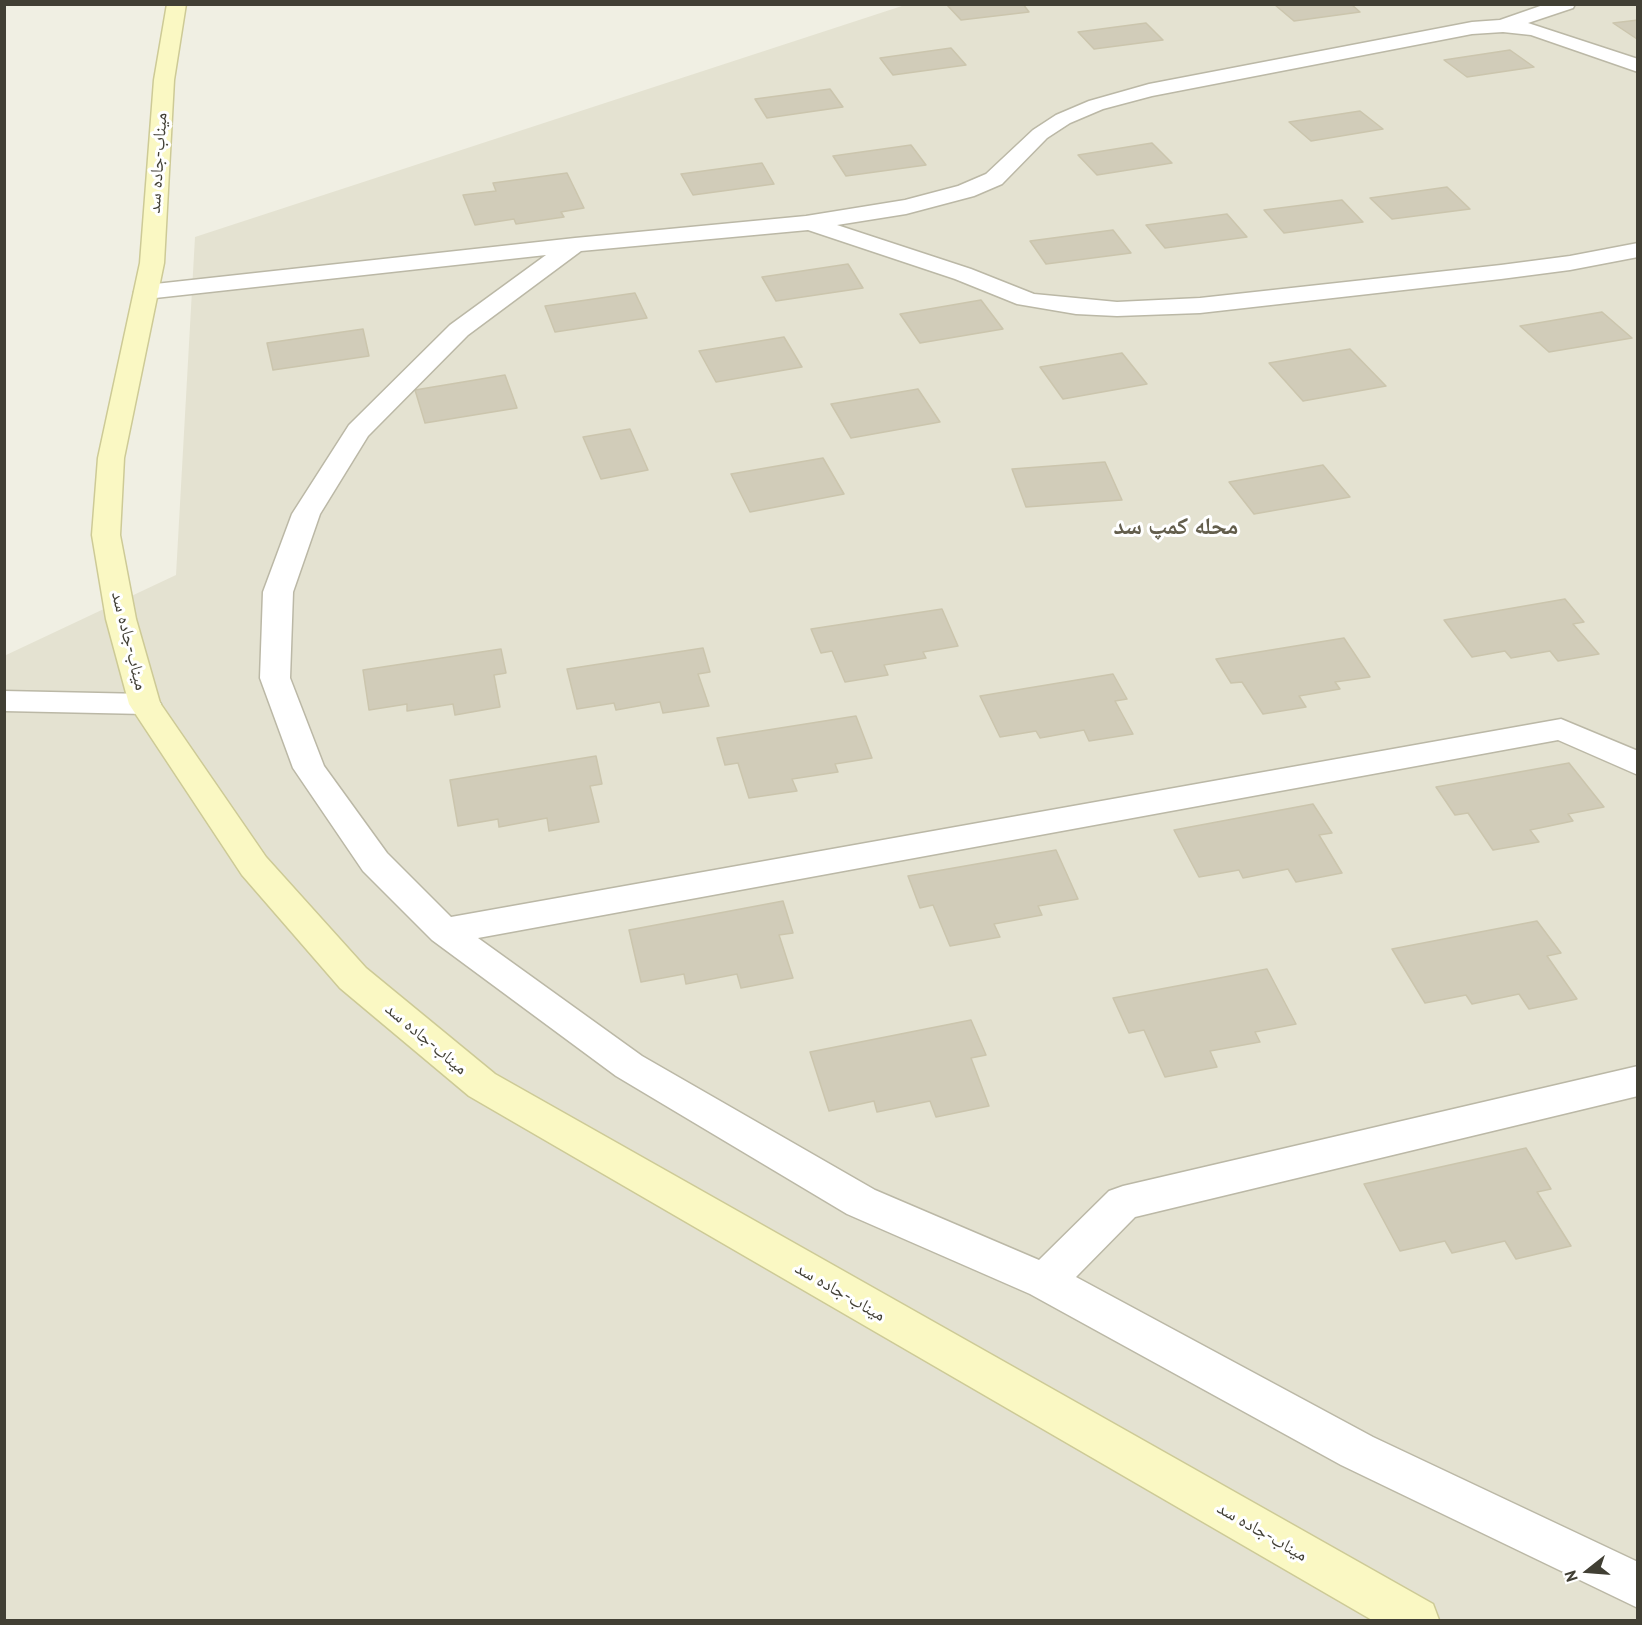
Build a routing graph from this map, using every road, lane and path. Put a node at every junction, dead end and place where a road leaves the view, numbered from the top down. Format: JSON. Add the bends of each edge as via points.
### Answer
{"nodes":[{"id":1,"x":177,"y":4,"type":"edge"},
{"id":2,"x":1566,"y":4,"type":"edge"},
{"id":3,"x":1503,"y":26,"type":"junction"},
{"id":4,"x":1638,"y":66,"type":"edge"},
{"id":5,"x":806,"y":223,"type":"junction"},
{"id":6,"x":575,"y":245,"type":"junction"},
{"id":7,"x":1638,"y":250,"type":"edge"},
{"id":8,"x":146,"y":292,"type":"junction"},
{"id":9,"x":4,"y":701,"type":"edge"},
{"id":10,"x":145,"y":704,"type":"junction"},
{"id":11,"x":1638,"y":764,"type":"edge"},
{"id":12,"x":444,"y":931,"type":"junction"},
{"id":13,"x":1638,"y":1081,"type":"edge"},
{"id":14,"x":1045,"y":1281,"type":"junction"},
{"id":15,"x":1638,"y":1586,"type":"edge"},
{"id":16,"x":1416,"y":1620,"type":"edge"}],
"edges":[{"from":1,"to":8,"type":"street","name":"میناب-جاده سد","via":[[164,80],[152,263]]},
{"from":2,"to":3,"type":"street"},
{"from":3,"to":4,"type":"street","via":[[1534,30]]},
{"from":3,"to":5,"type":"street","via":[[1472,28],[1160,87],[1096,105],[1040,134],[994,179],[966,191],[906,207]]},
{"from":5,"to":6,"type":"street"},
{"from":5,"to":7,"type":"street","via":[[877,243],[1033,300],[1093,307],[1210,303],[1496,271]]},
{"from":6,"to":8,"type":"street"},
{"from":6,"to":12,"type":"street","via":[[459,330],[358,431],[306,514],[278,592],[275,678],[309,768],[375,862]]},
{"from":8,"to":10,"type":"street","name":"میناب-جاده سد","via":[[111,458],[106,535],[121,619]]},
{"from":9,"to":10,"type":"street"},
{"from":10,"to":16,"type":"street","name":"میناب-جاده سد","via":[[254,866],[353,978],[482,1085]]},
{"from":11,"to":12,"type":"street","via":[[1561,729]]},
{"from":12,"to":14,"type":"street","via":[[629,1066],[861,1202]]},
{"from":13,"to":14,"type":"street","via":[[1123,1203]]},
{"from":14,"to":15,"type":"street","via":[[1357,1451]]}]}
